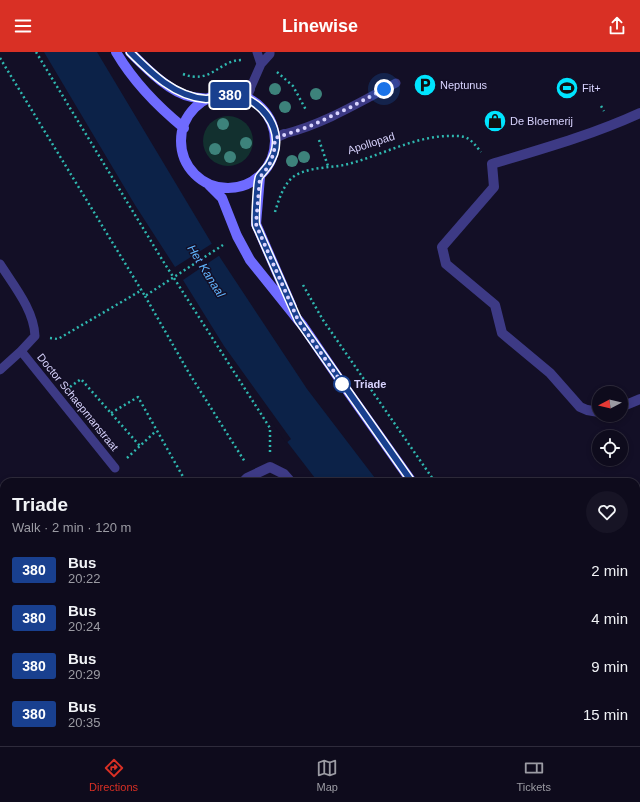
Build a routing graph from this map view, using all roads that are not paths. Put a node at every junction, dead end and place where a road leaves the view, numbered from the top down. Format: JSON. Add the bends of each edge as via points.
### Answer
{"nodes":[{"id":1,"x":116,"y":52,"type":"edge"},
{"id":2,"x":130,"y":52,"type":"edge"},
{"id":3,"x":257,"y":52,"type":"edge"},
{"id":4,"x":270,"y":52,"type":"edge"},
{"id":5,"x":261,"y":64,"type":"junction"},
{"id":6,"x":396,"y":83,"type":"dead end"},
{"id":7,"x":248,"y":93,"type":"junction"},
{"id":8,"x":208,"y":99,"type":"junction"},
{"id":9,"x":640,"y":113,"type":"edge"},
{"id":10,"x":184,"y":128,"type":"junction"},
{"id":11,"x":280,"y":136,"type":"junction"},
{"id":12,"x":260,"y":177,"type":"junction"},
{"id":13,"x":210,"y":184,"type":"junction"},
{"id":14,"x":0,"y":264,"type":"edge"},
{"id":15,"x":298,"y":320,"type":"junction"},
{"id":16,"x":21,"y":351,"type":"junction"},
{"id":17,"x":0,"y":370,"type":"edge"},
{"id":18,"x":640,"y":399,"type":"edge"},
{"id":19,"x":628,"y":404,"type":"edge"},
{"id":20,"x":592,"y":411,"type":"edge"},
{"id":21,"x":115,"y":468,"type":"dead end"},
{"id":22,"x":247,"y":478,"type":"edge"},
{"id":23,"x":288,"y":478,"type":"edge"},
{"id":24,"x":409,"y":478,"type":"edge"}],
"edges":[{"from":1,"to":10,"type":"main road","via":[[128,73]]},
{"from":2,"to":8,"type":"main road","via":[[169,87],[191,97]]},
{"from":3,"to":5,"type":"lane"},
{"from":4,"to":5,"type":"lane"},
{"from":5,"to":7,"type":"lane"},
{"from":6,"to":11,"type":"lane","via":[[308,127]]},
{"from":7,"to":8,"type":"main road","via":[[220,95]]},
{"from":7,"to":11,"type":"main road"},
{"from":8,"to":10,"type":"main road","via":[[197,106]]},
{"from":9,"to":20,"type":"street","via":[[582,137],[492,164],[494,187],[442,247],[446,264],[495,305],[502,333],[550,373],[580,407]]},
{"from":10,"to":13,"type":"main road","via":[[181,141],[183,155],[198,177]]},
{"from":11,"to":12,"type":"main road","via":[[269,166]]},
{"from":12,"to":13,"type":"main road","via":[[235,188],[222,188]]},
{"from":12,"to":15,"type":"main road","via":[[256,224]]},
{"from":13,"to":15,"type":"main road","via":[[222,198],[250,260]]},
{"from":14,"to":16,"type":"lane","name":"Doctor Schaepmanstraat","via":[[24,302],[34,325],[35,336]]},
{"from":15,"to":24,"type":"main road"},
{"from":16,"to":17,"type":"lane","name":"Doctor Schaepmanstraat"},
{"from":16,"to":21,"type":"lane","name":"Doctor Schaepmanstraat"},
{"from":18,"to":19,"type":"street"},
{"from":22,"to":23,"type":"street","via":[[270,466]]}]}
